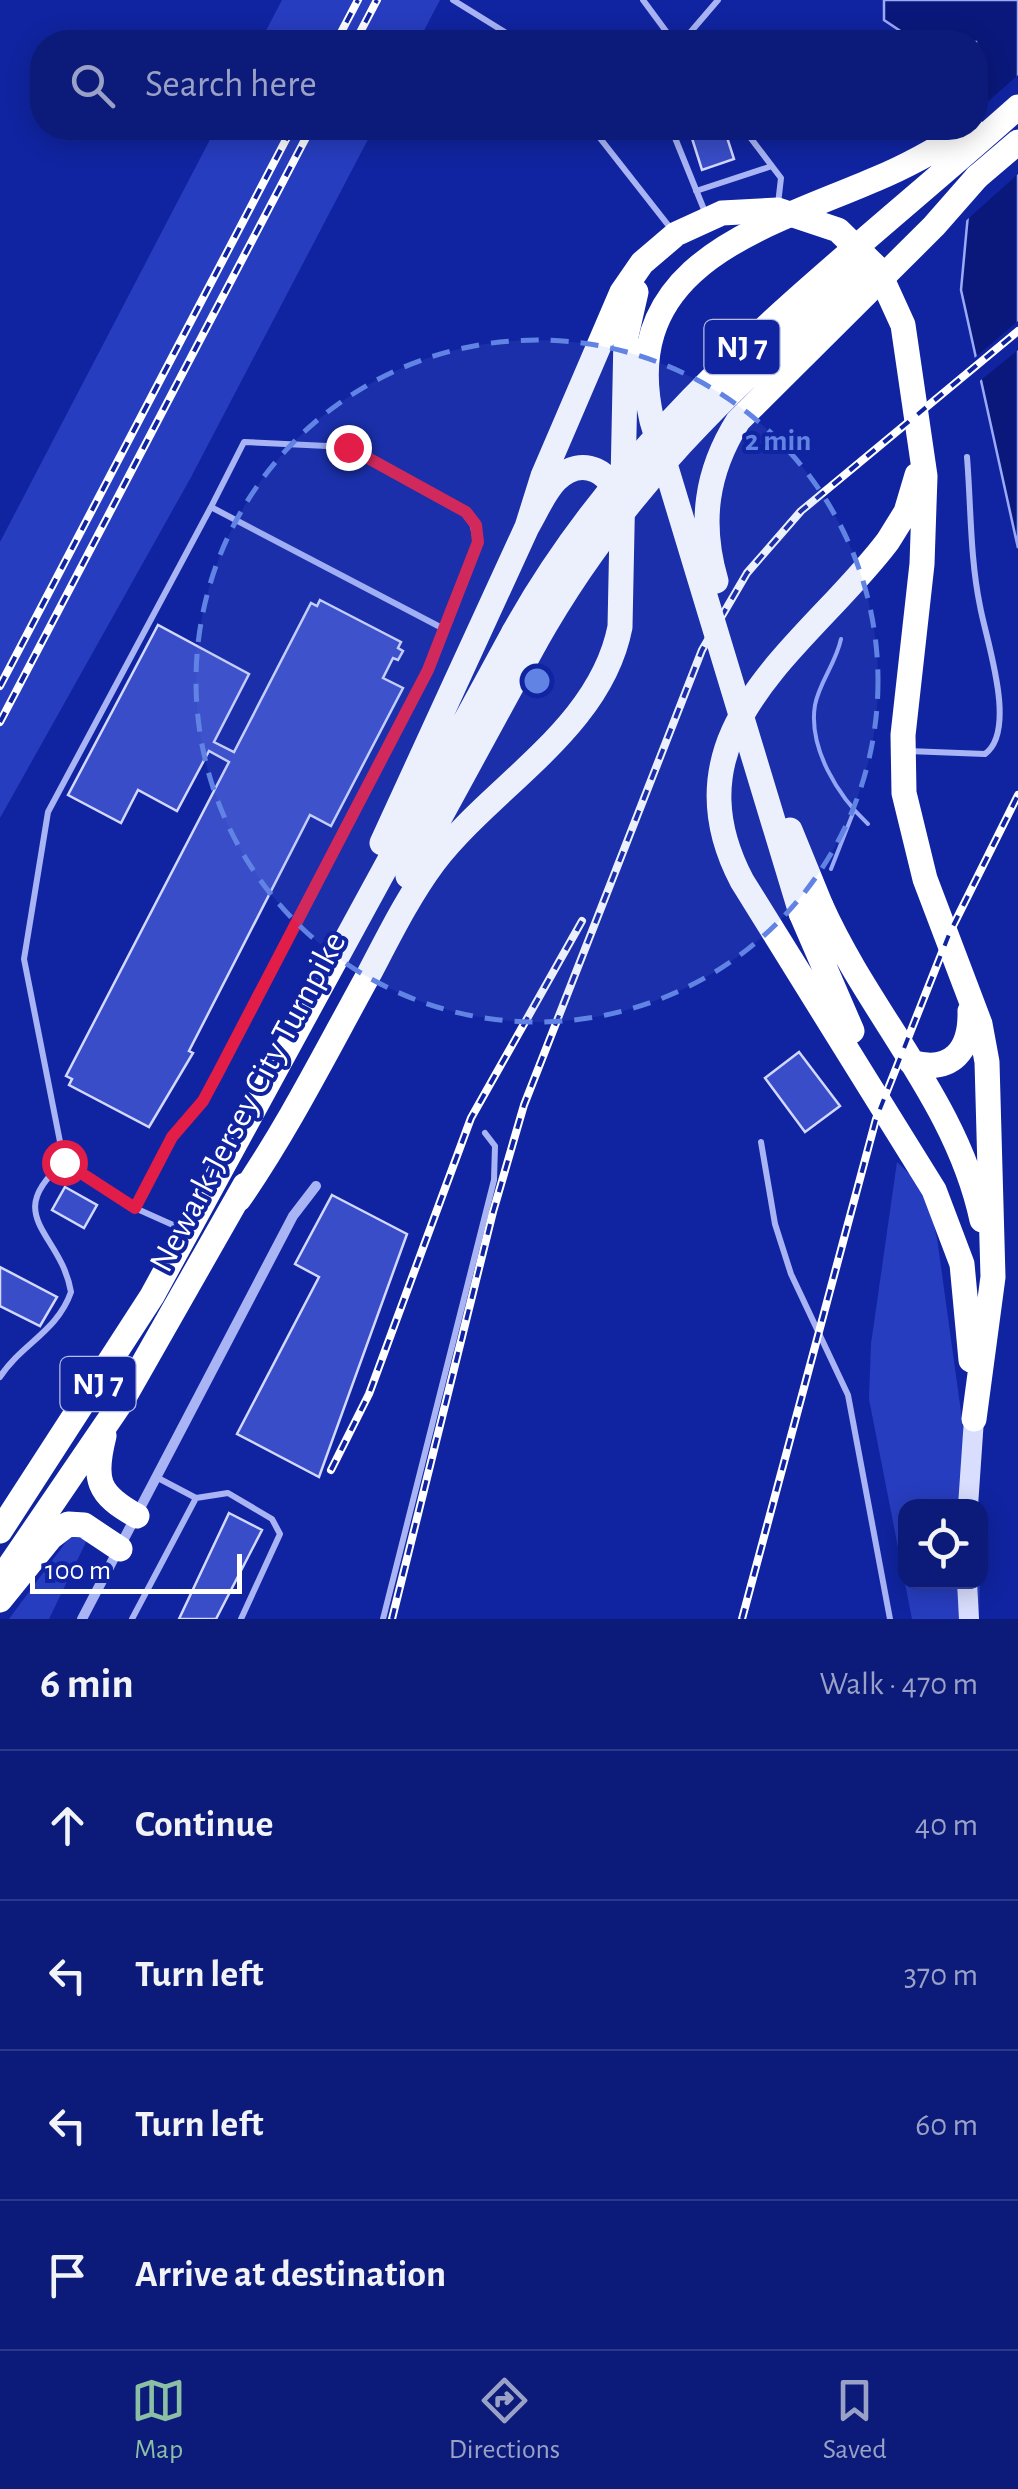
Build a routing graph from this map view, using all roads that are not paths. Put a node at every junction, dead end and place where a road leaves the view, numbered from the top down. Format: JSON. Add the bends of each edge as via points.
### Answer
{"nodes":[{"id":1,"x":453,"y":0,"type":"edge"},
{"id":2,"x":643,"y":0,"type":"edge"},
{"id":3,"x":718,"y":0,"type":"edge"},
{"id":4,"x":502,"y":30,"type":"edge"},
{"id":5,"x":665,"y":30,"type":"edge"},
{"id":6,"x":692,"y":30,"type":"edge"},
{"id":7,"x":1018,"y":96,"type":"edge"},
{"id":8,"x":1018,"y":106,"type":"edge"},
{"id":9,"x":988,"y":116,"type":"edge"},
{"id":10,"x":988,"y":132,"type":"edge"},
{"id":11,"x":602,"y":140,"type":"edge"},
{"id":12,"x":676,"y":140,"type":"edge"},
{"id":13,"x":753,"y":140,"type":"edge"},
{"id":14,"x":948,"y":140,"type":"edge"},
{"id":15,"x":979,"y":140,"type":"edge"},
{"id":16,"x":1018,"y":142,"type":"edge"},
{"id":17,"x":772,"y":166,"type":"junction"},
{"id":18,"x":977,"y":176,"type":"junction"},
{"id":19,"x":696,"y":192,"type":"junction"},
{"id":20,"x":778,"y":210,"type":"junction"},
{"id":21,"x":708,"y":218,"type":"junction"},
{"id":22,"x":676,"y":234,"type":"junction"},
{"id":23,"x":923,"y":450,"type":"junction"},
{"id":24,"x":967,"y":457,"type":"dead end"},
{"id":25,"x":211,"y":507,"type":"junction"},
{"id":26,"x":527,"y":527,"type":"junction"},
{"id":27,"x":621,"y":539,"type":"junction"},
{"id":28,"x":444,"y":629,"type":"junction"},
{"id":29,"x":524,"y":637,"type":"junction"},
{"id":30,"x":902,"y":750,"type":"junction"},
{"id":31,"x":811,"y":910,"type":"junction"},
{"id":32,"x":970,"y":996,"type":"junction"},
{"id":33,"x":302,"y":1019,"type":"junction"},
{"id":34,"x":911,"y":1062,"type":"junction"},
{"id":35,"x":485,"y":1133,"type":"dead end"},
{"id":36,"x":761,"y":1142,"type":"dead end"},
{"id":37,"x":64,"y":1162,"type":"junction"},
{"id":38,"x":38,"y":1174,"type":"dead end"},
{"id":39,"x":316,"y":1186,"type":"dead end"},
{"id":40,"x":934,"y":1190,"type":"junction"},
{"id":41,"x":238,"y":1198,"type":"junction"},
{"id":42,"x":135,"y":1208,"type":"junction"},
{"id":43,"x":188,"y":1232,"type":"junction"},
{"id":44,"x":40,"y":1243,"type":"dead end"},
{"id":45,"x":0,"y":1377,"type":"edge"},
{"id":46,"x":974,"y":1420,"type":"junction"},
{"id":47,"x":107,"y":1424,"type":"junction"},
{"id":48,"x":158,"y":1478,"type":"junction"},
{"id":49,"x":196,"y":1498,"type":"junction"},
{"id":50,"x":968,"y":1499,"type":"edge"},
{"id":51,"x":137,"y":1516,"type":"junction"},
{"id":52,"x":0,"y":1531,"type":"edge"},
{"id":53,"x":120,"y":1549,"type":"junction"},
{"id":54,"x":0,"y":1580,"type":"edge"},
{"id":55,"x":967,"y":1589,"type":"edge"},
{"id":56,"x":0,"y":1600,"type":"edge"},
{"id":57,"x":82,"y":1619,"type":"edge"},
{"id":58,"x":132,"y":1619,"type":"edge"},
{"id":59,"x":241,"y":1619,"type":"edge"},
{"id":60,"x":383,"y":1619,"type":"edge"},
{"id":61,"x":890,"y":1619,"type":"edge"},
{"id":62,"x":968,"y":1619,"type":"edge"}],
"edges":[{"from":1,"to":4,"type":"lane"},
{"from":2,"to":5,"type":"lane"},
{"from":3,"to":6,"type":"lane"},
{"from":7,"to":9,"type":"highway"},
{"from":8,"to":10,"type":"highway","number":"NJ 7","bridge":true},
{"from":11,"to":22,"type":"lane"},
{"from":12,"to":19,"type":"lane"},
{"from":13,"to":17,"type":"lane"},
{"from":14,"to":31,"type":"highway","bridge":true,"via":[[714,252],[671,296],[649,350],[652,421]]},
{"from":15,"to":29,"type":"highway","number":"NJ 7","bridge":true,"via":[[680,407],[594,508]]},
{"from":16,"to":18,"type":"highway","number":"NJ 7"},
{"from":17,"to":19,"type":"lane"},
{"from":17,"to":20,"type":"lane","via":[[781,178]]},
{"from":18,"to":29,"type":"highway","number":"NJ 7","bridge":true,"via":[[680,440]]},
{"from":18,"to":31,"type":"highway","bridge":true,"via":[[746,411],[710,483],[710,562]]},
{"from":19,"to":21,"type":"lane"},
{"from":20,"to":21,"type":"highway"},
{"from":20,"to":23,"type":"highway","via":[[838,230],[885,279],[904,325]]},
{"from":21,"to":22,"type":"highway"},
{"from":22,"to":26,"type":"highway","via":[[642,263],[622,292]]},
{"from":22,"to":27,"type":"highway","via":[[644,277],[628,315]]},
{"from":23,"to":30,"type":"highway","via":[[923,554]]},
{"from":23,"to":40,"type":"highway","via":[[910,501],[888,541],[736,720],[721,766],[719,804],[724,840],[742,881]]},
{"from":24,"to":30,"type":"lane","via":[[980,608],[1001,692],[998,737],[984,754]]},
{"from":25,"to":28,"type":"lane"},
{"from":25,"to":28,"type":"lane","via":[[244,442],[348,447],[466,512],[476,525],[478,542]]},
{"from":25,"to":37,"type":"lane","via":[[48,812],[24,958]]},
{"from":26,"to":27,"type":"highway","via":[[555,481],[591,468],[616,488]]},
{"from":26,"to":33,"type":"highway"},
{"from":27,"to":41,"type":"highway","via":[[620,627],[602,682],[434,863],[276,1146]]},
{"from":28,"to":42,"type":"lane","via":[[218,1073],[172,1137]]},
{"from":29,"to":33,"type":"highway","name":"Newark-Jersey City Turnpike","number":"NJ 7"},
{"from":29,"to":41,"type":"highway","name":"Newark-Jersey City Turnpike","number":"NJ 7"},
{"from":30,"to":32,"type":"highway","via":[[910,827]]},
{"from":31,"to":34,"type":"highway"},
{"from":31,"to":40,"type":"highway","via":[[840,1005],[922,1154]]},
{"from":32,"to":34,"type":"highway","via":[[970,1037],[960,1055],[936,1066]]},
{"from":32,"to":46,"type":"highway","via":[[986,1052],[993,1217],[991,1304]]},
{"from":33,"to":43,"type":"highway","name":"Newark-Jersey City Turnpike","number":"NJ 7"},
{"from":34,"to":46,"type":"highway","via":[[957,1138],[982,1220],[985,1294]]},
{"from":35,"to":60,"type":"lane","via":[[495,1146],[494,1180]]},
{"from":36,"to":61,"type":"lane","via":[[791,1274],[848,1395]]},
{"from":37,"to":38,"type":"lane"},
{"from":37,"to":42,"type":"lane"},
{"from":39,"to":48,"type":"street","via":[[293,1216]]},
{"from":40,"to":46,"type":"highway","via":[[966,1282]]},
{"from":41,"to":47,"type":"highway","name":"Newark-Jersey City Turnpike","number":"NJ 7"},
{"from":42,"to":43,"type":"lane"},
{"from":43,"to":52,"type":"highway","name":"Newark-Jersey City Turnpike","number":"NJ 7","via":[[112,1363]]},
{"from":44,"to":45,"type":"lane","via":[[52,1252],[71,1292],[50,1330]]},
{"from":46,"to":50,"type":"main road"},
{"from":47,"to":51,"type":"highway","via":[[100,1483],[108,1498]]},
{"from":47,"to":54,"type":"highway","name":"Newark-Jersey City Turnpike","number":"NJ 7"},
{"from":48,"to":49,"type":"lane"},
{"from":48,"to":51,"type":"street"},
{"from":49,"to":58,"type":"lane"},
{"from":49,"to":59,"type":"lane","via":[[228,1493],[272,1519],[280,1534]]},
{"from":51,"to":53,"type":"street"},
{"from":53,"to":56,"type":"highway","via":[[84,1525],[68,1524]]},
{"from":53,"to":57,"type":"street"},
{"from":55,"to":62,"type":"main road"}]}
